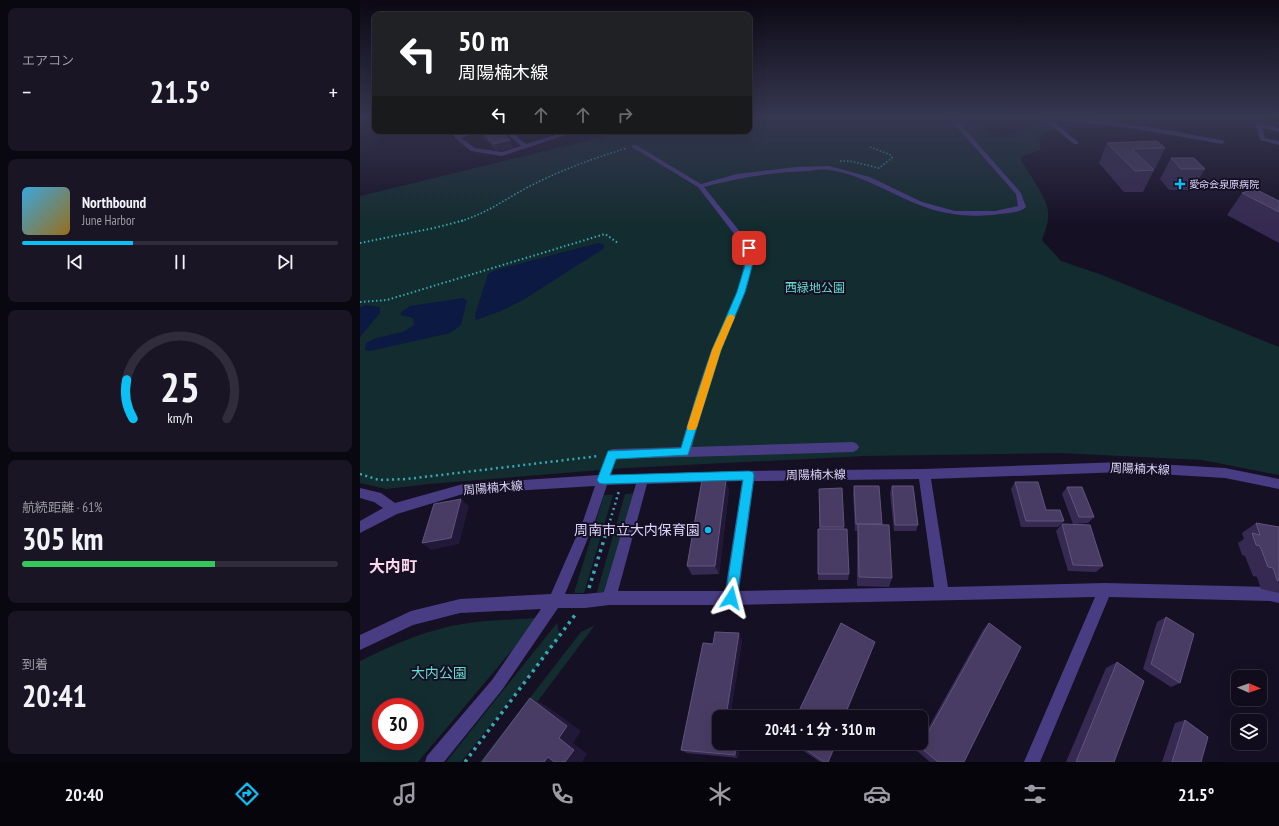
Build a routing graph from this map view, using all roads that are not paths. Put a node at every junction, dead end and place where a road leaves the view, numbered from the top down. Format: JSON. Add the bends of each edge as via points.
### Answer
{"nodes":[{"id":1,"x":646,"y":154,"type":"edge"},
{"id":2,"x":985,"y":154,"type":"edge"},
{"id":3,"x":700,"y":186,"type":"junction"},
{"id":4,"x":853,"y":448,"type":"dead end"},
{"id":5,"x":685,"y":452,"type":"junction"},
{"id":6,"x":924,"y":474,"type":"junction"},
{"id":7,"x":749,"y":476,"type":"junction"},
{"id":8,"x":643,"y":479,"type":"junction"},
{"id":9,"x":603,"y":480,"type":"junction"},
{"id":10,"x":1279,"y":484,"type":"edge"},
{"id":11,"x":360,"y":494,"type":"edge"},
{"id":12,"x":394,"y":509,"type":"junction"},
{"id":13,"x":360,"y":527,"type":"edge"},
{"id":14,"x":1104,"y":590,"type":"junction"},
{"id":15,"x":942,"y":593,"type":"junction"},
{"id":16,"x":1279,"y":596,"type":"edge"},
{"id":17,"x":608,"y":598,"type":"junction"},
{"id":18,"x":731,"y":598,"type":"junction"},
{"id":19,"x":555,"y":601,"type":"junction"},
{"id":20,"x":360,"y":643,"type":"edge"},
{"id":21,"x":433,"y":762,"type":"edge"},
{"id":22,"x":1032,"y":762,"type":"edge"}],
"edges":[{"from":1,"to":3,"type":"street"},
{"from":2,"to":3,"type":"street","via":[[1019,194],[1022,207],[995,213],[955,213],[920,203],[868,178],[829,168],[737,176]]},
{"from":3,"to":5,"type":"street","via":[[749,248],[750,259],[741,292],[716,350]]},
{"from":4,"to":5,"type":"street"},
{"from":5,"to":9,"type":"street","via":[[612,454]]},
{"from":6,"to":7,"type":"street","name":"周陽楠木線"},
{"from":6,"to":10,"type":"street","name":"周陽楠木線","via":[[1123,467],[1225,473]]},
{"from":6,"to":15,"type":"street"},
{"from":7,"to":8,"type":"street","name":"周陽楠木線"},
{"from":7,"to":18,"type":"street"},
{"from":8,"to":9,"type":"street","name":"周陽楠木線"},
{"from":8,"to":17,"type":"street"},
{"from":9,"to":12,"type":"street","name":"周陽楠木線","via":[[463,489]]},
{"from":9,"to":19,"type":"street","via":[[589,521]]},
{"from":11,"to":12,"type":"street","via":[[377,497]]},
{"from":12,"to":13,"type":"street","name":"周陽楠木線"},
{"from":14,"to":15,"type":"street"},
{"from":14,"to":16,"type":"street"},
{"from":14,"to":22,"type":"street"},
{"from":15,"to":18,"type":"street"},
{"from":17,"to":18,"type":"street"},
{"from":17,"to":19,"type":"street"},
{"from":19,"to":20,"type":"street","via":[[460,606],[411,618]]},
{"from":19,"to":21,"type":"street","via":[[497,685]]}]}
